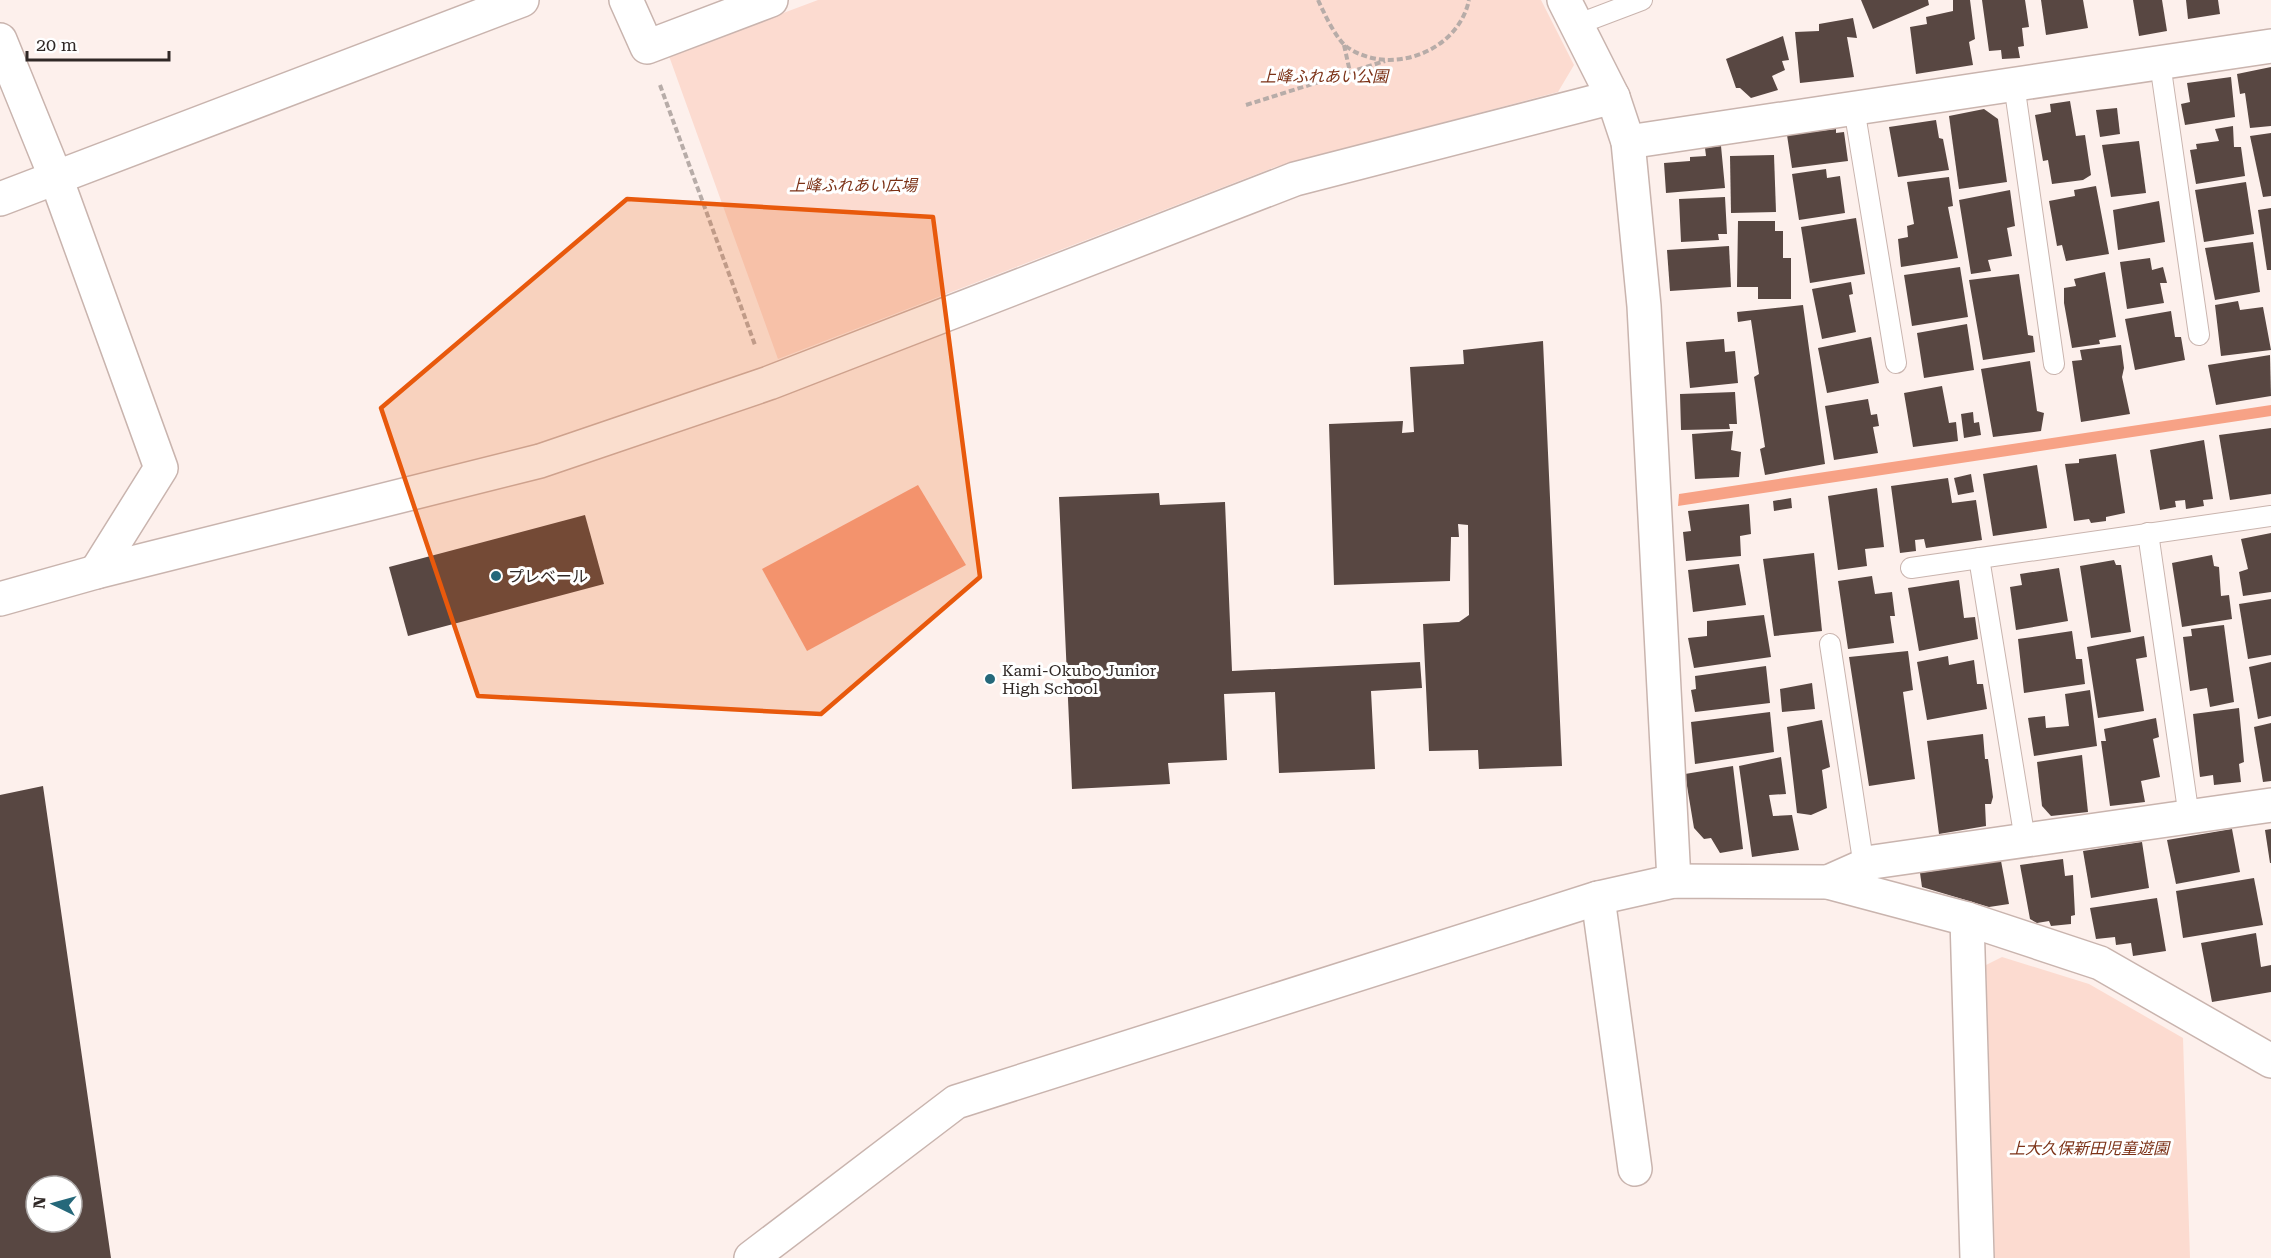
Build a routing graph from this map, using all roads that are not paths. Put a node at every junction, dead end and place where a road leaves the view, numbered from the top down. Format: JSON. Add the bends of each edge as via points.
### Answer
{"nodes":[{"id":1,"x":522,"y":0,"type":"edge"},
{"id":2,"x":626,"y":0,"type":"edge"},
{"id":3,"x":771,"y":0,"type":"edge"},
{"id":4,"x":1642,"y":0,"type":"edge"},
{"id":5,"x":1570,"y":12,"type":"edge"},
{"id":6,"x":0,"y":40,"type":"edge"},
{"id":7,"x":2271,"y":46,"type":"edge"},
{"id":8,"x":2160,"y":63,"type":"junction"},
{"id":9,"x":2014,"y":84,"type":"junction"},
{"id":10,"x":1613,"y":97,"type":"junction"},
{"id":11,"x":1854,"y":108,"type":"junction"},
{"id":12,"x":1628,"y":141,"type":"junction"},
{"id":13,"x":56,"y":178,"type":"junction"},
{"id":14,"x":0,"y":199,"type":"edge"},
{"id":15,"x":2199,"y":335,"type":"dead end"},
{"id":16,"x":1896,"y":363,"type":"dead end"},
{"id":17,"x":2054,"y":364,"type":"dead end"},
{"id":18,"x":2271,"y":516,"type":"edge"},
{"id":19,"x":2148,"y":533,"type":"junction"},
{"id":20,"x":1979,"y":558,"type":"junction"},
{"id":21,"x":1911,"y":568,"type":"dead end"},
{"id":22,"x":96,"y":572,"type":"junction"},
{"id":23,"x":0,"y":599,"type":"edge"},
{"id":24,"x":1830,"y":644,"type":"dead end"},
{"id":25,"x":2271,"y":805,"type":"edge"},
{"id":26,"x":2189,"y":817,"type":"junction"},
{"id":27,"x":2025,"y":840,"type":"junction"},
{"id":28,"x":1864,"y":867,"type":"junction"},
{"id":29,"x":1674,"y":880,"type":"junction"},
{"id":30,"x":1828,"y":882,"type":"junction"},
{"id":31,"x":1598,"y":898,"type":"junction"},
{"id":32,"x":1967,"y":919,"type":"junction"},
{"id":33,"x":2271,"y":1062,"type":"edge"},
{"id":34,"x":1635,"y":1169,"type":"dead end"},
{"id":35,"x":751,"y":1258,"type":"edge"},
{"id":36,"x":1977,"y":1258,"type":"edge"}],
"edges":[{"from":1,"to":13,"type":"street"},
{"from":2,"to":3,"type":"street","via":[[647,47]]},
{"from":4,"to":5,"type":"lane"},
{"from":5,"to":10,"type":"street"},
{"from":6,"to":13,"type":"street"},
{"from":7,"to":8,"type":"street"},
{"from":8,"to":9,"type":"street"},
{"from":8,"to":15,"type":"lane"},
{"from":9,"to":11,"type":"street"},
{"from":9,"to":17,"type":"lane"},
{"from":10,"to":12,"type":"street"},
{"from":10,"to":22,"type":"street","via":[[1295,178],[769,383],[540,461]]},
{"from":11,"to":12,"type":"street"},
{"from":11,"to":16,"type":"lane"},
{"from":12,"to":29,"type":"street","via":[[1644,306]]},
{"from":13,"to":14,"type":"street"},
{"from":13,"to":22,"type":"street","via":[[161,468]]},
{"from":18,"to":19,"type":"lane"},
{"from":19,"to":20,"type":"lane"},
{"from":19,"to":26,"type":"lane"},
{"from":20,"to":21,"type":"lane"},
{"from":20,"to":27,"type":"lane"},
{"from":22,"to":23,"type":"street"},
{"from":24,"to":28,"type":"lane"},
{"from":25,"to":26,"type":"street"},
{"from":26,"to":27,"type":"street"},
{"from":27,"to":28,"type":"street","via":[[1873,862]]},
{"from":28,"to":30,"type":"street"},
{"from":29,"to":30,"type":"street"},
{"from":29,"to":31,"type":"street"},
{"from":30,"to":32,"type":"street"},
{"from":31,"to":34,"type":"street"},
{"from":31,"to":35,"type":"street","via":[[956,1102]]},
{"from":32,"to":33,"type":"street","via":[[2100,963]]},
{"from":32,"to":36,"type":"street"}]}
